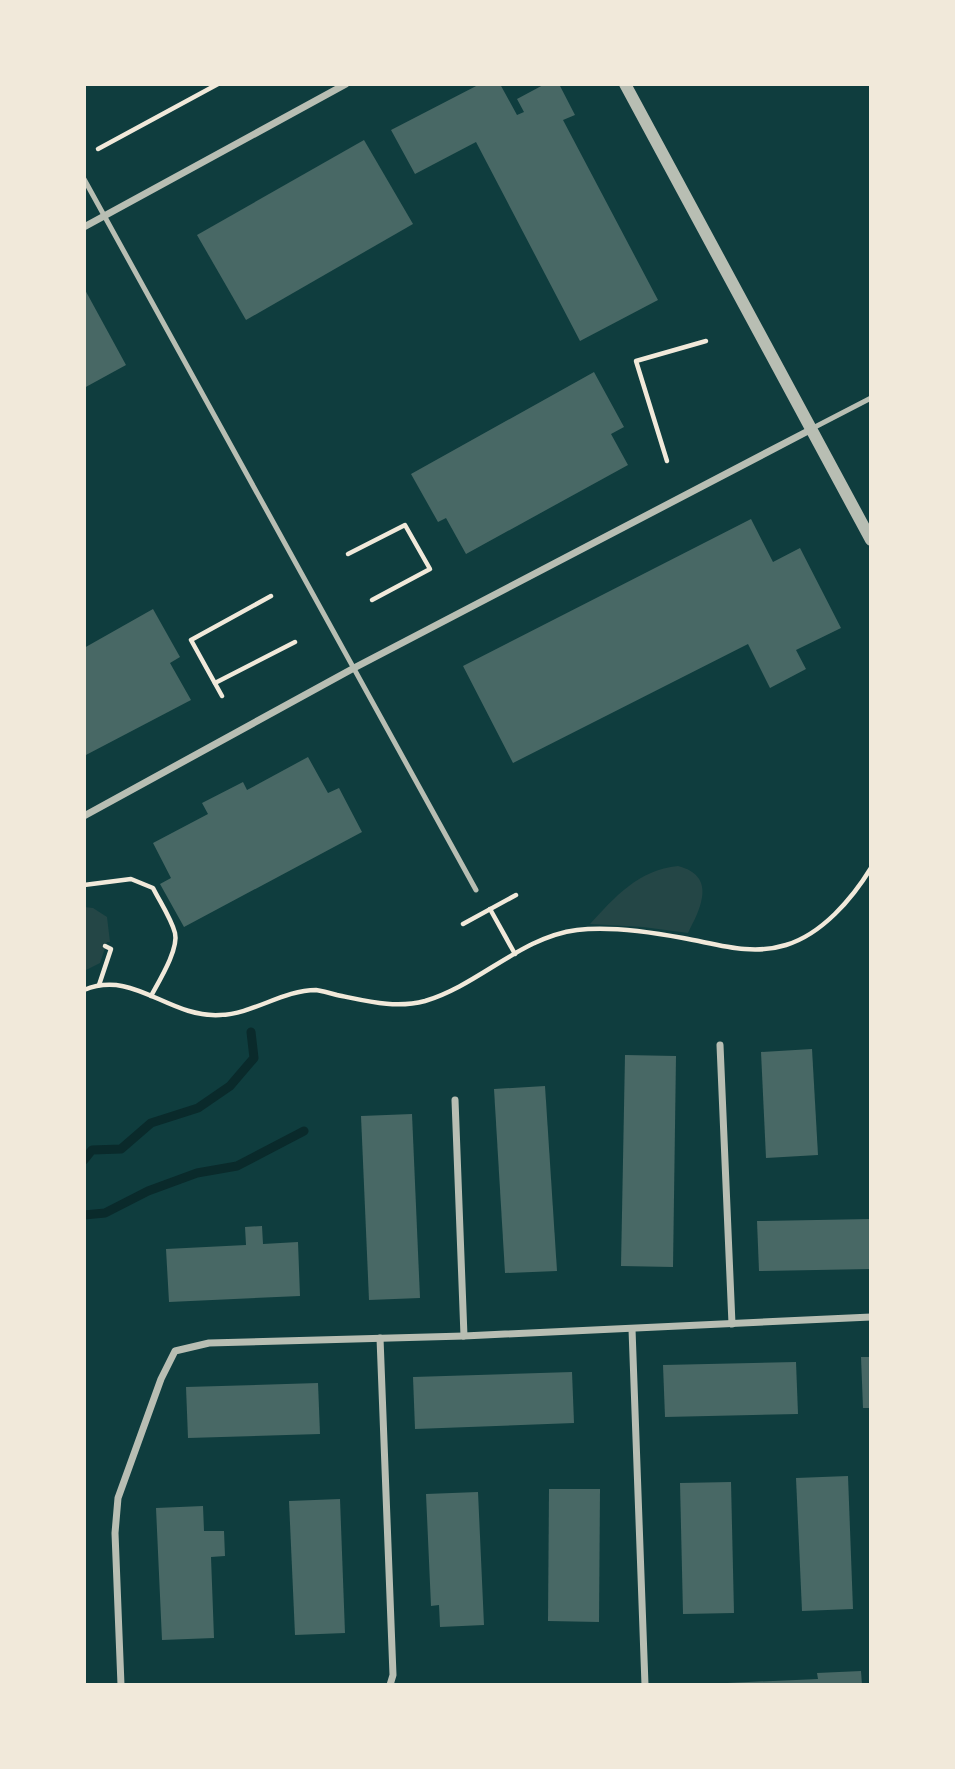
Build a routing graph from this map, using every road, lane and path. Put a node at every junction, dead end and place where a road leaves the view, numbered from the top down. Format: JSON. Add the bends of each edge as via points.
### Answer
{"nodes":[{"id":1,"x":218,"y":84,"type":"edge"},
{"id":2,"x":346,"y":84,"type":"edge"},
{"id":3,"x":625,"y":84,"type":"edge"},
{"id":4,"x":98,"y":149,"type":"dead end"},
{"id":5,"x":84,"y":179,"type":"edge"},
{"id":6,"x":105,"y":216,"type":"junction"},
{"id":7,"x":84,"y":227,"type":"edge"},
{"id":8,"x":706,"y":341,"type":"dead end"},
{"id":9,"x":871,"y":398,"type":"edge"},
{"id":10,"x":810,"y":430,"type":"junction"},
{"id":11,"x":667,"y":461,"type":"dead end"},
{"id":12,"x":871,"y":540,"type":"edge"},
{"id":13,"x":348,"y":554,"type":"dead end"},
{"id":14,"x":271,"y":596,"type":"dead end"},
{"id":15,"x":372,"y":600,"type":"dead end"},
{"id":16,"x":295,"y":642,"type":"dead end"},
{"id":17,"x":354,"y":667,"type":"junction"},
{"id":18,"x":215,"y":683,"type":"junction"},
{"id":19,"x":222,"y":696,"type":"dead end"},
{"id":20,"x":84,"y":816,"type":"edge"},
{"id":21,"x":871,"y":869,"type":"edge"},
{"id":22,"x":84,"y":885,"type":"edge"},
{"id":23,"x":476,"y":890,"type":"dead end"},
{"id":24,"x":516,"y":895,"type":"dead end"},
{"id":25,"x":490,"y":909,"type":"junction"},
{"id":26,"x":463,"y":924,"type":"dead end"},
{"id":27,"x":105,"y":946,"type":"dead end"},
{"id":28,"x":515,"y":954,"type":"junction"},
{"id":29,"x":99,"y":985,"type":"junction"},
{"id":30,"x":84,"y":990,"type":"edge"},
{"id":31,"x":151,"y":996,"type":"junction"},
{"id":32,"x":720,"y":1045,"type":"dead end"},
{"id":33,"x":455,"y":1100,"type":"dead end"},
{"id":34,"x":871,"y":1317,"type":"edge"},
{"id":35,"x":732,"y":1324,"type":"junction"},
{"id":36,"x":632,"y":1329,"type":"junction"},
{"id":37,"x":464,"y":1336,"type":"junction"},
{"id":38,"x":380,"y":1338,"type":"junction"},
{"id":39,"x":393,"y":1675,"type":"junction"},
{"id":40,"x":121,"y":1685,"type":"edge"},
{"id":41,"x":390,"y":1685,"type":"edge"},
{"id":42,"x":397,"y":1685,"type":"edge"},
{"id":43,"x":645,"y":1685,"type":"edge"}],
"edges":[{"from":1,"to":4,"type":"path"},
{"from":2,"to":6,"type":"street"},
{"from":3,"to":10,"type":"street"},
{"from":5,"to":6,"type":"lane"},
{"from":6,"to":7,"type":"street"},
{"from":6,"to":17,"type":"lane"},
{"from":8,"to":11,"type":"path","via":[[636,361]]},
{"from":9,"to":10,"type":"lane"},
{"from":10,"to":12,"type":"street"},
{"from":10,"to":17,"type":"street"},
{"from":13,"to":15,"type":"path","via":[[405,525],[430,569]]},
{"from":14,"to":18,"type":"path","via":[[191,640]]},
{"from":16,"to":18,"type":"path"},
{"from":17,"to":20,"type":"street"},
{"from":17,"to":23,"type":"lane"},
{"from":18,"to":19,"type":"path"},
{"from":21,"to":28,"type":"path","via":[[829,920],[810,934],[769,949],[578,929],[547,937]]},
{"from":22,"to":31,"type":"path","via":[[131,879],[153,888],[176,942]]},
{"from":24,"to":25,"type":"path"},
{"from":25,"to":26,"type":"path"},
{"from":25,"to":28,"type":"path"},
{"from":27,"to":29,"type":"path","via":[[111,949]]},
{"from":28,"to":31,"type":"path","via":[[445,994],[409,1004],[381,1004],[317,990],[216,1016],[183,1011]]},
{"from":29,"to":30,"type":"path"},
{"from":29,"to":31,"type":"path","via":[[119,984]]},
{"from":32,"to":35,"type":"street"},
{"from":33,"to":37,"type":"street"},
{"from":34,"to":35,"type":"street"},
{"from":35,"to":36,"type":"street"},
{"from":36,"to":37,"type":"street"},
{"from":36,"to":43,"type":"street"},
{"from":37,"to":38,"type":"street"},
{"from":38,"to":39,"type":"street"},
{"from":38,"to":40,"type":"street","via":[[209,1343],[175,1352],[118,1498],[115,1533]]},
{"from":39,"to":41,"type":"street"},
{"from":39,"to":42,"type":"street"}]}
